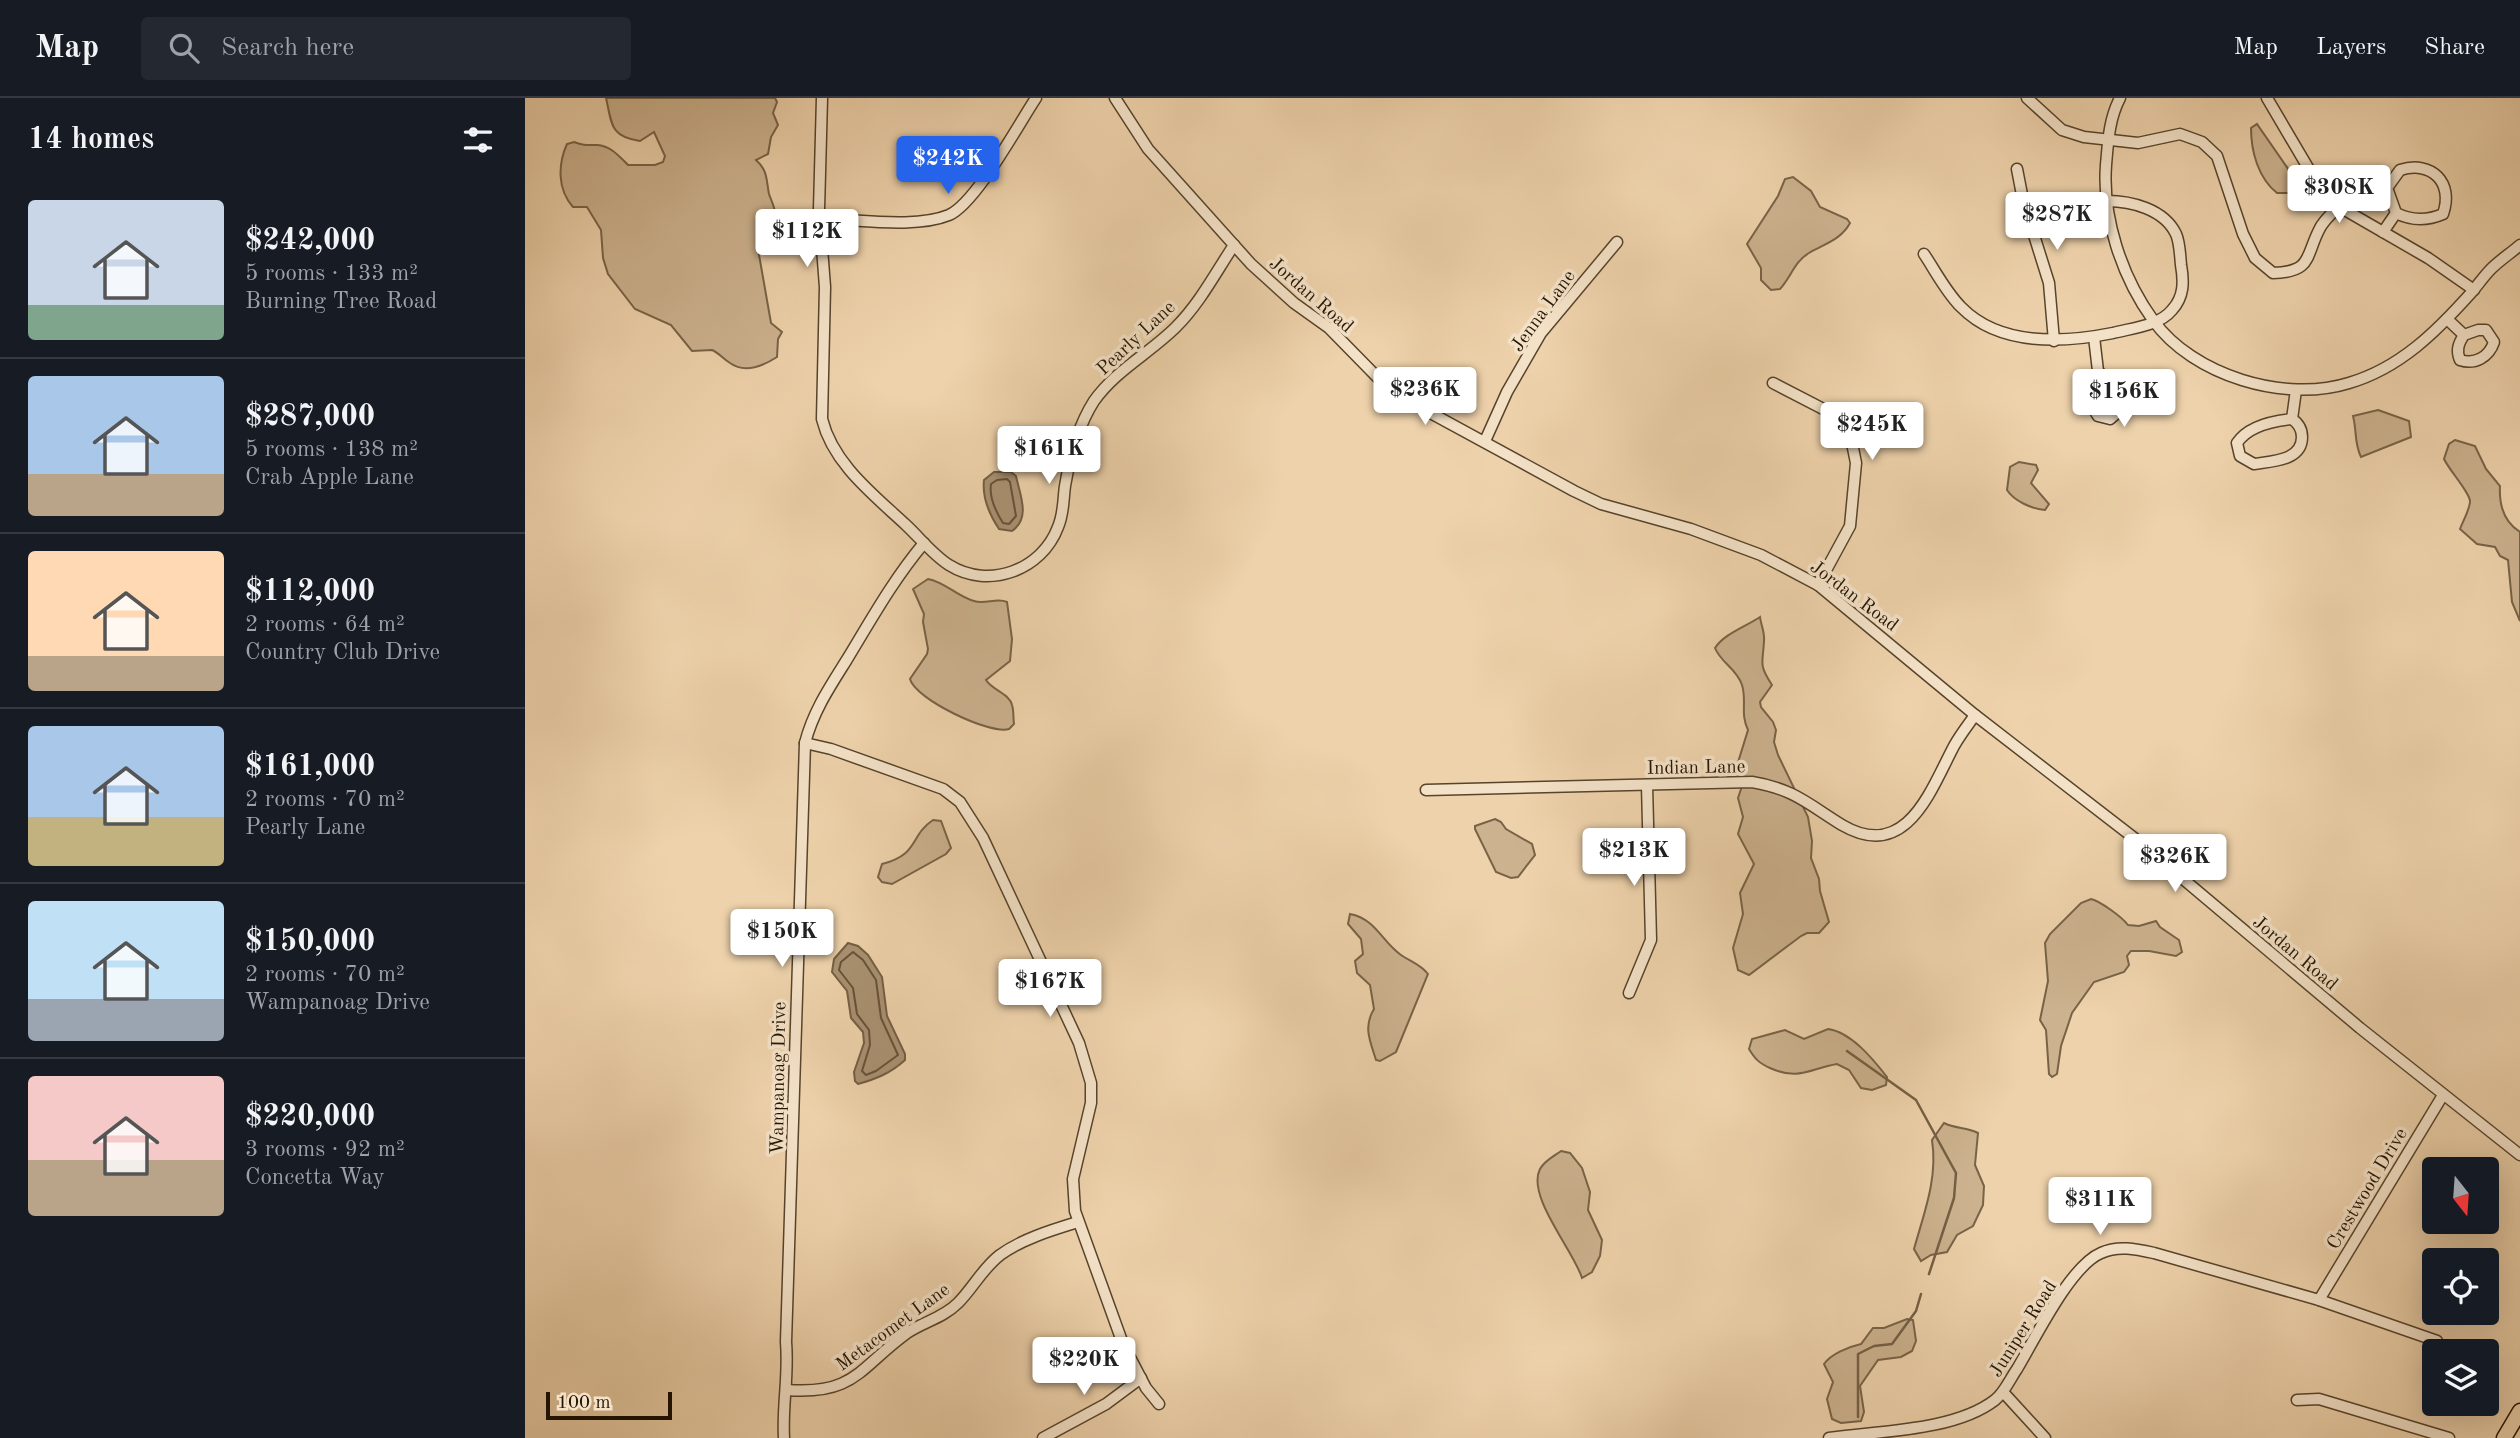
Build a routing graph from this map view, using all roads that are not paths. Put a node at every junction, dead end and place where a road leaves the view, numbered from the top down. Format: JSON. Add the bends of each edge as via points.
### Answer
{"nodes":[{"id":1,"x":822,"y":98,"type":"edge"},
{"id":2,"x":1036,"y":98,"type":"edge"},
{"id":3,"x":1115,"y":98,"type":"edge"},
{"id":4,"x":2120,"y":98,"type":"edge"},
{"id":5,"x":2267,"y":98,"type":"edge"},
{"id":6,"x":2033,"y":100,"type":"edge"},
{"id":7,"x":2108,"y":138,"type":"junction"},
{"id":8,"x":2017,"y":169,"type":"dead end"},
{"id":9,"x":2107,"y":201,"type":"junction"},
{"id":10,"x":2338,"y":206,"type":"junction"},
{"id":11,"x":2396,"y":214,"type":"junction"},
{"id":12,"x":820,"y":219,"type":"junction"},
{"id":13,"x":2383,"y":232,"type":"junction"},
{"id":14,"x":1616,"y":242,"type":"dead end"},
{"id":15,"x":1234,"y":245,"type":"junction"},
{"id":16,"x":2520,"y":245,"type":"edge"},
{"id":17,"x":1924,"y":254,"type":"dead end"},
{"id":18,"x":2474,"y":290,"type":"junction"},
{"id":19,"x":2447,"y":319,"type":"junction"},
{"id":20,"x":2154,"y":322,"type":"junction"},
{"id":21,"x":2464,"y":335,"type":"dead end"},
{"id":22,"x":2094,"y":337,"type":"junction"},
{"id":23,"x":2053,"y":341,"type":"junction"},
{"id":24,"x":2098,"y":371,"type":"dead end"},
{"id":25,"x":1773,"y":383,"type":"dead end"},
{"id":26,"x":2296,"y":390,"type":"junction"},
{"id":27,"x":2292,"y":419,"type":"junction"},
{"id":28,"x":1485,"y":441,"type":"junction"},
{"id":29,"x":924,"y":543,"type":"junction"},
{"id":30,"x":1818,"y":584,"type":"junction"},
{"id":31,"x":1975,"y":715,"type":"junction"},
{"id":32,"x":805,"y":743,"type":"junction"},
{"id":33,"x":1647,"y":785,"type":"junction"},
{"id":34,"x":1426,"y":790,"type":"dead end"},
{"id":35,"x":1629,"y":993,"type":"dead end"},
{"id":36,"x":2443,"y":1095,"type":"junction"},
{"id":37,"x":2520,"y":1154,"type":"edge"},
{"id":38,"x":1078,"y":1222,"type":"junction"},
{"id":39,"x":2319,"y":1300,"type":"junction"},
{"id":40,"x":2431,"y":1339,"type":"edge"},
{"id":41,"x":1141,"y":1378,"type":"junction"},
{"id":42,"x":787,"y":1390,"type":"junction"},
{"id":43,"x":2003,"y":1392,"type":"junction"},
{"id":44,"x":2297,"y":1400,"type":"dead end"},
{"id":45,"x":1159,"y":1404,"type":"dead end"},
{"id":46,"x":2520,"y":1411,"type":"edge"},
{"id":47,"x":784,"y":1438,"type":"edge"},
{"id":48,"x":1043,"y":1438,"type":"edge"},
{"id":49,"x":1829,"y":1438,"type":"edge"},
{"id":50,"x":2045,"y":1438,"type":"edge"},
{"id":51,"x":2449,"y":1438,"type":"edge"},
{"id":52,"x":2504,"y":1438,"type":"edge"}],
"edges":[{"from":1,"to":12,"type":"street"},
{"from":2,"to":12,"type":"street","via":[[972,194],[950,214],[919,221]]},
{"from":3,"to":15,"type":"street","name":"Jordan Road","via":[[1149,149]]},
{"from":4,"to":7,"type":"street"},
{"from":5,"to":10,"type":"street","via":[[2310,171]]},
{"from":6,"to":7,"type":"street","via":[[2062,131]]},
{"from":7,"to":9,"type":"street"},
{"from":7,"to":10,"type":"street","via":[[2138,142],[2180,134],[2202,142],[2217,156],[2255,258],[2273,274],[2292,273],[2307,262],[2320,227]]},
{"from":8,"to":23,"type":"street","via":[[2049,283]]},
{"from":9,"to":20,"type":"street","via":[[2122,262]]},
{"from":9,"to":20,"type":"street","via":[[2141,204],[2167,221],[2176,234],[2182,291],[2171,312]]},
{"from":10,"to":13,"type":"street"},
{"from":11,"to":11,"type":"street","via":[[2407,219],[2443,214],[2448,199],[2444,184],[2420,167],[2400,170],[2387,188]]},
{"from":11,"to":13,"type":"street"},
{"from":12,"to":29,"type":"street","name":"Pearly Lane","via":[[825,287],[822,419],[826,437],[850,470]]},
{"from":13,"to":18,"type":"street"},
{"from":14,"to":28,"type":"street","name":"Jenna Lane","via":[[1541,333]]},
{"from":15,"to":28,"type":"street","name":"Jordan Road","via":[[1378,378],[1427,411]]},
{"from":15,"to":29,"type":"street","name":"Pearly Lane","via":[[1178,325],[1117,376],[1091,407],[1074,443],[1058,528],[1042,553],[1019,570],[987,576],[949,565]]},
{"from":16,"to":18,"type":"street"},
{"from":17,"to":23,"type":"street","via":[[1970,316],[2005,333]]},
{"from":18,"to":19,"type":"street"},
{"from":19,"to":21,"type":"street"},
{"from":19,"to":26,"type":"street","via":[[2410,353],[2383,370],[2347,384]]},
{"from":20,"to":22,"type":"street"},
{"from":20,"to":26,"type":"street","via":[[2206,365],[2248,382]]},
{"from":22,"to":23,"type":"street"},
{"from":22,"to":24,"type":"street"},
{"from":25,"to":30,"type":"street","via":[[1831,413],[1849,435],[1853,448],[1856,463],[1850,526]]},
{"from":26,"to":27,"type":"street"},
{"from":27,"to":27,"type":"street","via":[[2251,429],[2237,443],[2240,456],[2254,464],[2298,452],[2302,432]]},
{"from":28,"to":30,"type":"street","name":"Jordan Road","via":[[1601,504],[1691,529],[1761,555]]},
{"from":29,"to":32,"type":"street","name":"Wampanoag Drive","via":[[889,588],[833,680]]},
{"from":30,"to":31,"type":"street","name":"Jordan Road"},
{"from":31,"to":33,"type":"street","name":"Indian Lane","via":[[1916,816],[1884,833],[1862,834],[1804,798],[1770,785]]},
{"from":31,"to":36,"type":"street","name":"Jordan Road","via":[[2120,827]]},
{"from":32,"to":38,"type":"street","via":[[943,789],[960,803],[983,838],[1079,1043],[1091,1083],[1088,1123],[1073,1179]]},
{"from":32,"to":42,"type":"street","name":"Wampanoag Drive"},
{"from":33,"to":34,"type":"street","name":"Indian Lane"},
{"from":33,"to":35,"type":"street","via":[[1650,940]]},
{"from":36,"to":37,"type":"street","name":"Jordan Road"},
{"from":36,"to":39,"type":"street","name":"Crestwood Drive"},
{"from":38,"to":41,"type":"street","via":[[1123,1344]]},
{"from":38,"to":42,"type":"street","name":"Metacomet Lane","via":[[1001,1254],[951,1309],[909,1332],[851,1380],[822,1389]]},
{"from":39,"to":40,"type":"street","name":"Juniper Road"},
{"from":39,"to":43,"type":"street","name":"Juniper Road","via":[[2154,1253],[2134,1249],[2099,1253],[2085,1262],[2053,1308]]},
{"from":41,"to":45,"type":"street"},
{"from":41,"to":48,"type":"street","via":[[1106,1404]]},
{"from":42,"to":47,"type":"street","name":"Wampanoag Drive"},
{"from":43,"to":49,"type":"street","name":"Juniper Road","via":[[1989,1404],[1949,1420]]},
{"from":43,"to":50,"type":"street"},
{"from":44,"to":51,"type":"street","via":[[2319,1399]]},
{"from":46,"to":52,"type":"main road"}]}
